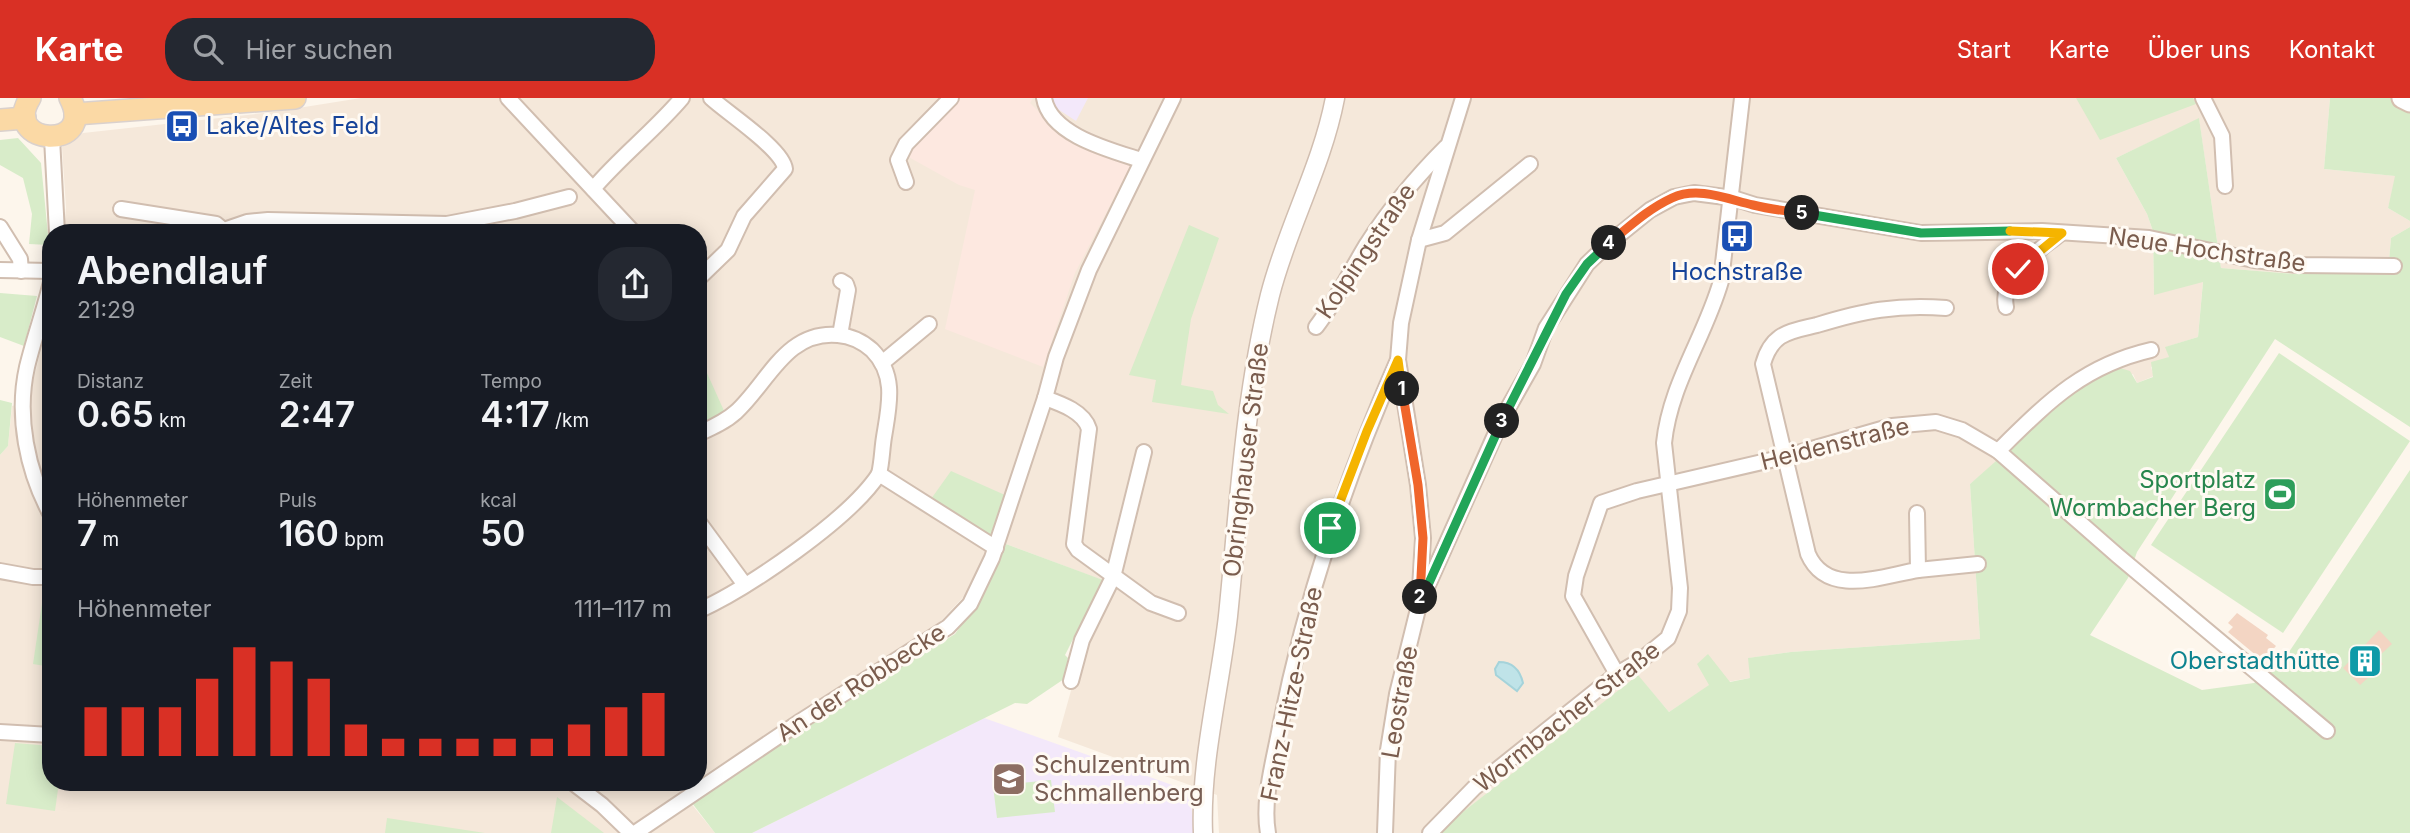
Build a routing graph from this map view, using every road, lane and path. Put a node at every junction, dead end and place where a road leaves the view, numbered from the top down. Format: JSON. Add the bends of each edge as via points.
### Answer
{"nodes":[{"id":1,"x":295,"y":98,"type":"edge"},
{"id":2,"x":508,"y":98,"type":"edge"},
{"id":3,"x":682,"y":98,"type":"edge"},
{"id":4,"x":711,"y":98,"type":"edge"},
{"id":5,"x":951,"y":98,"type":"edge"},
{"id":6,"x":1044,"y":98,"type":"edge"},
{"id":7,"x":1173,"y":98,"type":"edge"},
{"id":8,"x":1335,"y":98,"type":"edge"},
{"id":9,"x":1463,"y":98,"type":"edge"},
{"id":10,"x":1742,"y":98,"type":"edge"},
{"id":11,"x":2203,"y":98,"type":"edge"},
{"id":12,"x":2402,"y":98,"type":"edge"},
{"id":13,"x":2410,"y":102,"type":"edge"},
{"id":14,"x":73,"y":106,"type":"edge"},
{"id":15,"x":28,"y":108,"type":"edge"},
{"id":16,"x":0,"y":120,"type":"edge"},
{"id":17,"x":52,"y":138,"type":"junction"},
{"id":18,"x":1447,"y":146,"type":"junction"},
{"id":19,"x":1141,"y":160,"type":"junction"},
{"id":20,"x":1530,"y":164,"type":"dead end"},
{"id":21,"x":906,"y":182,"type":"dead end"},
{"id":22,"x":2225,"y":186,"type":"dead end"},
{"id":23,"x":593,"y":189,"type":"junction"},
{"id":24,"x":569,"y":197,"type":"dead end"},
{"id":25,"x":1733,"y":198,"type":"junction"},
{"id":26,"x":121,"y":209,"type":"dead end"},
{"id":27,"x":57,"y":224,"type":"edge"},
{"id":28,"x":216,"y":224,"type":"edge"},
{"id":29,"x":241,"y":224,"type":"edge"},
{"id":30,"x":358,"y":224,"type":"edge"},
{"id":31,"x":463,"y":224,"type":"edge"},
{"id":32,"x":626,"y":224,"type":"edge"},
{"id":33,"x":0,"y":227,"type":"edge"},
{"id":34,"x":2062,"y":233,"type":"junction"},
{"id":35,"x":1419,"y":240,"type":"junction"},
{"id":36,"x":2394,"y":266,"type":"dead end"},
{"id":37,"x":0,"y":270,"type":"edge"},
{"id":38,"x":707,"y":270,"type":"edge"},
{"id":39,"x":21,"y":271,"type":"junction"},
{"id":40,"x":42,"y":271,"type":"edge"},
{"id":41,"x":841,"y":281,"type":"dead end"},
{"id":42,"x":2006,"y":307,"type":"dead end"},
{"id":43,"x":1946,"y":308,"type":"dead end"},
{"id":44,"x":929,"y":324,"type":"dead end"},
{"id":45,"x":1316,"y":327,"type":"dead end"},
{"id":46,"x":42,"y":332,"type":"edge"},
{"id":47,"x":840,"y":335,"type":"junction"},
{"id":48,"x":2151,"y":350,"type":"dead end"},
{"id":49,"x":1398,"y":360,"type":"junction"},
{"id":50,"x":882,"y":363,"type":"junction"},
{"id":51,"x":1045,"y":398,"type":"junction"},
{"id":52,"x":707,"y":429,"type":"edge"},
{"id":53,"x":1998,"y":451,"type":"junction"},
{"id":54,"x":1144,"y":452,"type":"dead end"},
{"id":55,"x":1784,"y":457,"type":"junction"},
{"id":56,"x":879,"y":474,"type":"junction"},
{"id":57,"x":1668,"y":484,"type":"junction"},
{"id":58,"x":42,"y":495,"type":"edge"},
{"id":59,"x":1917,"y":513,"type":"dead end"},
{"id":60,"x":707,"y":533,"type":"edge"},
{"id":61,"x":996,"y":548,"type":"junction"},
{"id":62,"x":1978,"y":564,"type":"dead end"},
{"id":63,"x":0,"y":570,"type":"edge"},
{"id":64,"x":1918,"y":570,"type":"junction"},
{"id":65,"x":1113,"y":576,"type":"junction"},
{"id":66,"x":42,"y":577,"type":"edge"},
{"id":67,"x":745,"y":585,"type":"junction"},
{"id":68,"x":1419,"y":605,"type":"junction"},
{"id":69,"x":707,"y":606,"type":"edge"},
{"id":70,"x":1178,"y":613,"type":"dead end"},
{"id":71,"x":1617,"y":674,"type":"junction"},
{"id":72,"x":1071,"y":681,"type":"dead end"},
{"id":73,"x":2327,"y":731,"type":"dead end"},
{"id":74,"x":0,"y":732,"type":"edge"},
{"id":75,"x":42,"y":734,"type":"edge"},
{"id":76,"x":707,"y":784,"type":"edge"},
{"id":77,"x":584,"y":791,"type":"edge"},
{"id":78,"x":696,"y":791,"type":"edge"},
{"id":79,"x":633,"y":833,"type":"edge"},
{"id":80,"x":1203,"y":833,"type":"edge"},
{"id":81,"x":1268,"y":833,"type":"edge"},
{"id":82,"x":1385,"y":833,"type":"edge"},
{"id":83,"x":1430,"y":833,"type":"edge"}],
"edges":[{"from":1,"to":14,"type":"main road"},
{"from":2,"to":23,"type":"street"},
{"from":3,"to":23,"type":"street"},
{"from":4,"to":38,"type":"street","via":[[774,151],[785,169],[744,216],[728,250]]},
{"from":5,"to":21,"type":"street","via":[[906,144],[898,160]]},
{"from":6,"to":19,"type":"street","via":[[1049,114],[1075,135]]},
{"from":7,"to":19,"type":"street","name":"An der Robbecke"},
{"from":8,"to":80,"type":"street","name":"Obringhauser Straße","via":[[1278,266],[1258,344],[1211,729]]},
{"from":9,"to":18,"type":"street","name":"Leostraße"},
{"from":10,"to":25,"type":"street","name":"Wormbacher Straße"},
{"from":11,"to":22,"type":"street","via":[[2222,136]]},
{"from":12,"to":13,"type":"main road"},
{"from":14,"to":17,"type":"main road","via":[[65,133]]},
{"from":15,"to":16,"type":"main road"},
{"from":15,"to":17,"type":"main road","via":[[32,131]]},
{"from":17,"to":27,"type":"street"},
{"from":18,"to":35,"type":"street","name":"Leostraße"},
{"from":18,"to":45,"type":"street","name":"Kolpingstraße","via":[[1395,204]]},
{"from":19,"to":51,"type":"street","name":"An der Robbecke","via":[[1089,270]]},
{"from":20,"to":35,"type":"street","via":[[1444,233]]},
{"from":23,"to":32,"type":"street"},
{"from":24,"to":31,"type":"street"},
{"from":25,"to":34,"type":"street","name":"Neue Hochstraße","via":[[1921,233]]},
{"from":25,"to":57,"type":"street","name":"Wormbacher Straße","via":[[1718,291],[1667,416]]},
{"from":25,"to":68,"type":"street","name":"Neue Hochstraße","via":[[1694,193],[1674,197],[1650,210],[1587,264],[1546,328]]},
{"from":26,"to":28,"type":"street"},
{"from":29,"to":30,"type":"street","via":[[268,220]]},
{"from":33,"to":39,"type":"street"},
{"from":34,"to":36,"type":"street","name":"Neue Hochstraße","via":[[2149,238],[2236,258],[2287,264]]},
{"from":34,"to":42,"type":"street","via":[[2018,269],[2005,291]]},
{"from":35,"to":49,"type":"street","name":"Leostraße","via":[[1408,278]]},
{"from":37,"to":39,"type":"street"},
{"from":39,"to":40,"type":"street"},
{"from":41,"to":47,"type":"street","via":[[848,290]]},
{"from":43,"to":55,"type":"street","via":[[1898,306],[1864,311],[1787,334],[1773,343],[1766,353],[1763,374]]},
{"from":44,"to":50,"type":"street"},
{"from":46,"to":58,"type":"street","via":[[27,367],[23,397],[33,475]]},
{"from":47,"to":50,"type":"street","via":[[862,343]]},
{"from":47,"to":52,"type":"street","via":[[814,336],[801,342],[735,413]]},
{"from":48,"to":53,"type":"street","via":[[2080,378]]},
{"from":49,"to":68,"type":"street","name":"Leostraße","via":[[1423,538]]},
{"from":49,"to":81,"type":"street","name":"Franz-Hitze-Straße","via":[[1330,528],[1313,588],[1277,741]]},
{"from":50,"to":56,"type":"street","via":[[890,400]]},
{"from":51,"to":61,"type":"street","name":"An der Robbecke"},
{"from":51,"to":65,"type":"street","via":[[1087,423],[1074,544]]},
{"from":53,"to":55,"type":"street","name":"Heidenstraße","via":[[1962,429],[1923,422],[1892,426]]},
{"from":53,"to":73,"type":"street","name":"Heidenstraße"},
{"from":54,"to":65,"type":"street"},
{"from":55,"to":57,"type":"street","name":"Heidenstraße"},
{"from":55,"to":64,"type":"street","via":[[1808,554],[1819,571],[1844,582]]},
{"from":56,"to":61,"type":"street"},
{"from":56,"to":67,"type":"street","via":[[830,523]]},
{"from":57,"to":71,"type":"street","name":"Wormbacher Straße","via":[[1680,587],[1675,626],[1656,649]]},
{"from":57,"to":71,"type":"street","name":"Heidenstraße","via":[[1601,503],[1576,576],[1573,596]]},
{"from":59,"to":64,"type":"street"},
{"from":60,"to":67,"type":"street"},
{"from":61,"to":76,"type":"street","name":"An der Robbecke","via":[[970,604],[948,627]]},
{"from":62,"to":64,"type":"street"},
{"from":63,"to":66,"type":"street"},
{"from":65,"to":70,"type":"street","via":[[1151,603]]},
{"from":65,"to":72,"type":"street","via":[[1082,640]]},
{"from":67,"to":69,"type":"street"},
{"from":68,"to":82,"type":"street","name":"Leostraße","via":[[1388,750]]},
{"from":71,"to":83,"type":"street","name":"Wormbacher Straße","via":[[1474,788]]},
{"from":74,"to":75,"type":"street"},
{"from":77,"to":79,"type":"street"},
{"from":78,"to":79,"type":"street","name":"An der Robbecke"}]}
